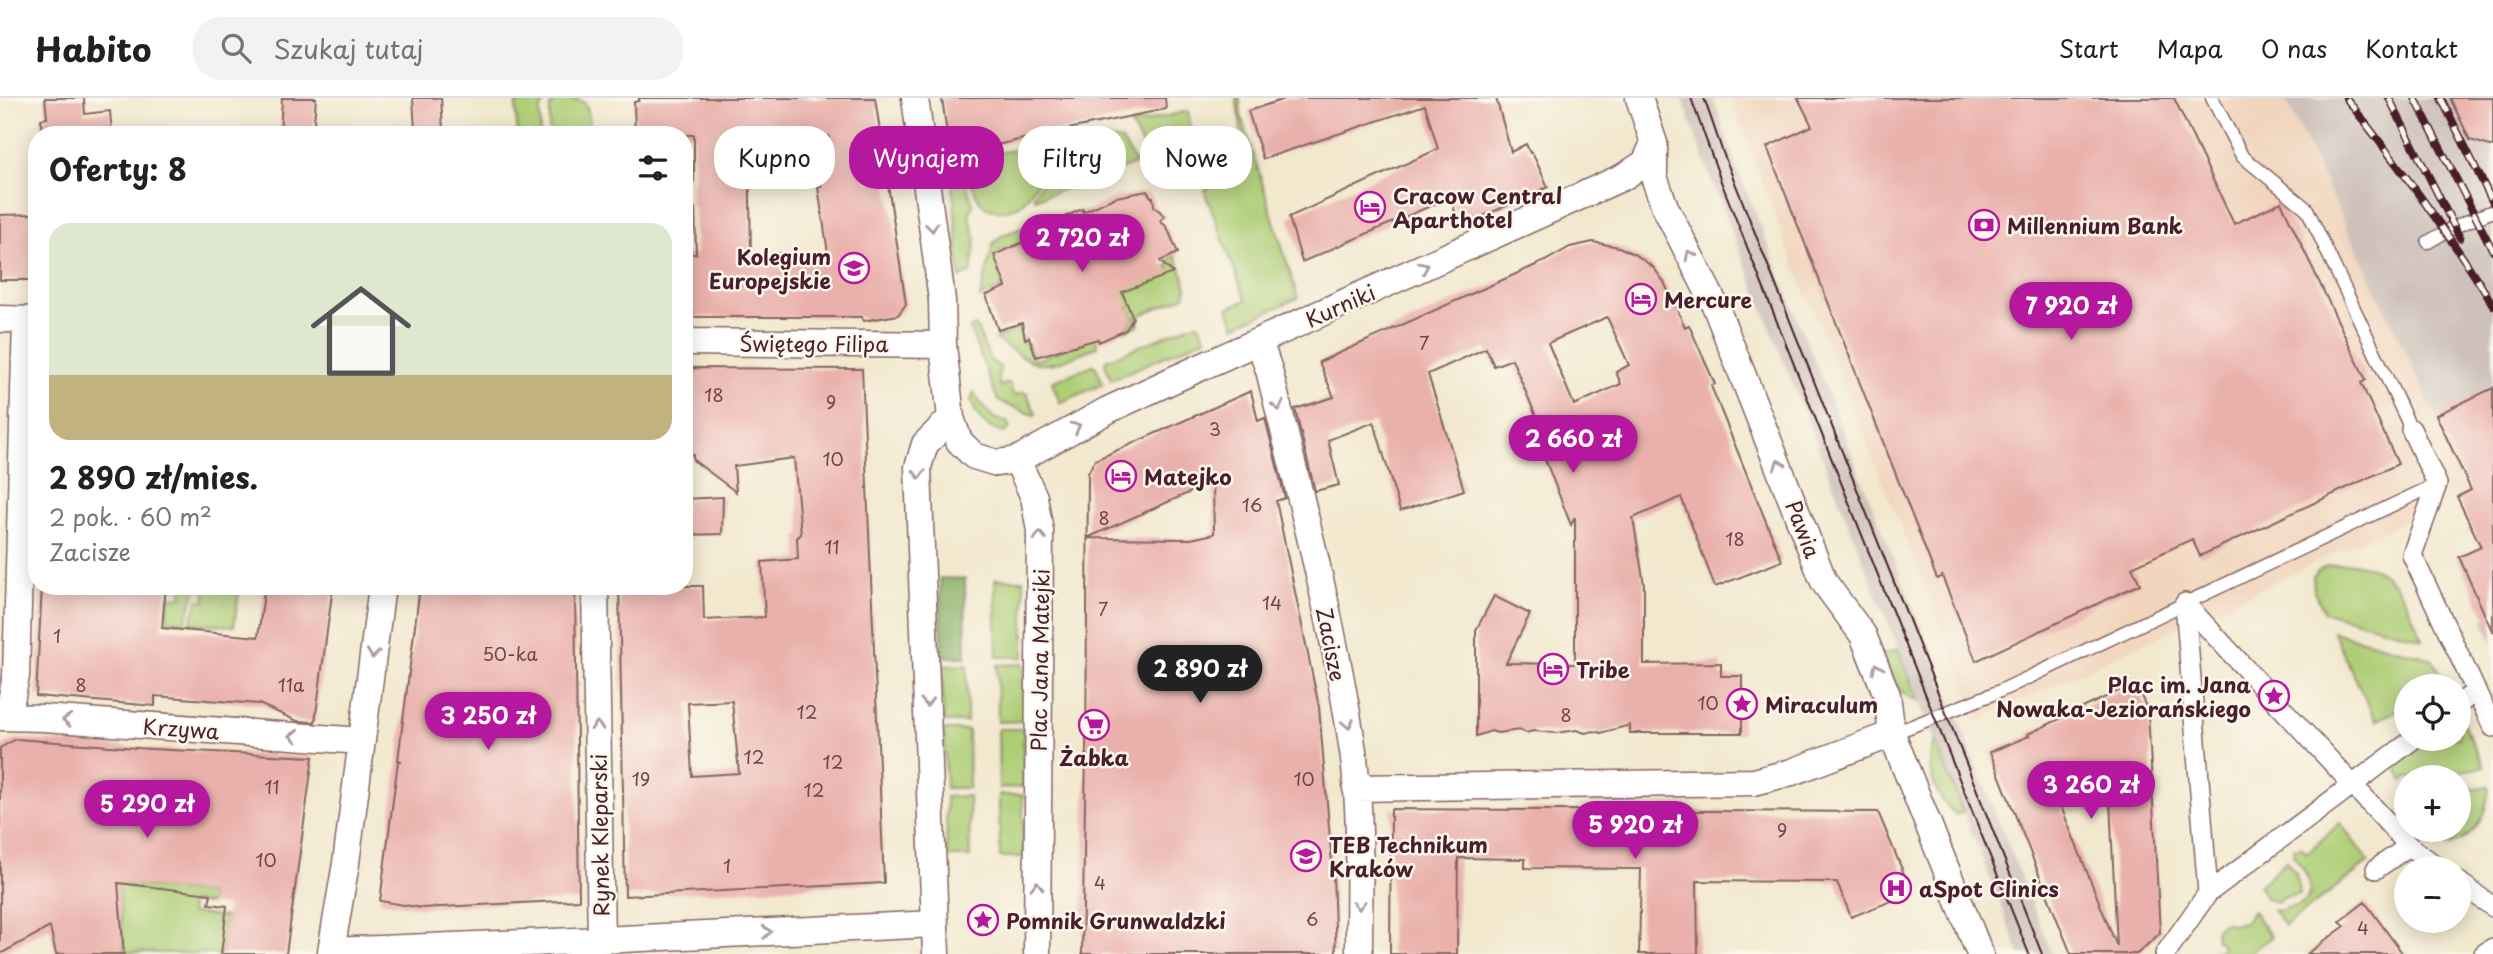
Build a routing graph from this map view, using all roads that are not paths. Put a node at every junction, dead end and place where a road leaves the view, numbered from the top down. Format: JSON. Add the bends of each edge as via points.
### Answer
{"nodes":[{"id":1,"x":915,"y":98,"type":"edge"},
{"id":2,"x":1639,"y":98,"type":"edge"},
{"id":3,"x":2212,"y":98,"type":"edge"},
{"id":4,"x":1654,"y":144,"type":"junction"},
{"id":5,"x":2493,"y":211,"type":"edge"},
{"id":6,"x":2428,"y":242,"type":"dead end"},
{"id":7,"x":0,"y":319,"type":"edge"},
{"id":8,"x":28,"y":320,"type":"edge"},
{"id":9,"x":1259,"y":341,"type":"junction"},
{"id":10,"x":693,"y":342,"type":"edge"},
{"id":11,"x":943,"y":345,"type":"junction"},
{"id":12,"x":28,"y":409,"type":"edge"},
{"id":13,"x":951,"y":418,"type":"junction"},
{"id":14,"x":2411,"y":429,"type":"joint"},
{"id":15,"x":1017,"y":460,"type":"junction"},
{"id":16,"x":2437,"y":484,"type":"junction"},
{"id":17,"x":381,"y":595,"type":"edge"},
{"id":18,"x":595,"y":595,"type":"edge"},
{"id":19,"x":2185,"y":603,"type":"junction"},
{"id":20,"x":2476,"y":691,"type":"junction"},
{"id":21,"x":2471,"y":695,"type":"edge"},
{"id":22,"x":4,"y":716,"type":"edge"},
{"id":23,"x":2493,"y":727,"type":"edge"},
{"id":24,"x":1892,"y":734,"type":"junction"},
{"id":25,"x":362,"y":741,"type":"junction"},
{"id":26,"x":2398,"y":751,"type":"edge"},
{"id":27,"x":2352,"y":786,"type":"junction"},
{"id":28,"x":1356,"y":788,"type":"junction"},
{"id":29,"x":2409,"y":846,"type":"junction"},
{"id":30,"x":2423,"y":856,"type":"edge"},
{"id":31,"x":2376,"y":869,"type":"dead end"},
{"id":32,"x":2471,"y":891,"type":"edge"},
{"id":33,"x":2208,"y":893,"type":"junction"},
{"id":34,"x":2493,"y":907,"type":"edge"},
{"id":35,"x":935,"y":924,"type":"junction"},
{"id":36,"x":601,"y":940,"type":"junction"},
{"id":37,"x":2493,"y":948,"type":"edge"},
{"id":38,"x":331,"y":953,"type":"edge"},
{"id":39,"x":936,"y":954,"type":"edge"},
{"id":40,"x":1037,"y":954,"type":"edge"},
{"id":41,"x":1359,"y":954,"type":"edge"},
{"id":42,"x":1980,"y":954,"type":"edge"},
{"id":43,"x":2165,"y":954,"type":"edge"},
{"id":44,"x":2484,"y":954,"type":"edge"}],
"edges":[{"from":1,"to":11,"type":"street","one_way":true,"via":[[942,300]]},
{"from":2,"to":4,"type":"street","name":"Pawia"},
{"from":3,"to":14,"type":"lane","via":[[2242,156],[2307,209]]},
{"from":9,"to":4,"type":"street","name":"Kurniki","one_way":true,"via":[[1635,172]]},
{"from":24,"to":4,"type":"street","name":"Pawia","one_way":true,"via":[[1887,695],[1863,635],[1824,582],[1715,305],[1665,207],[1654,177]]},
{"from":5,"to":6,"type":"lane"},
{"from":7,"to":8,"type":"street"},
{"from":15,"to":9,"type":"street","name":"Kurniki","one_way":true,"via":[[1108,410]]},
{"from":9,"to":28,"type":"street","name":"Zacisze","one_way":true,"via":[[1319,571]]},
{"from":10,"to":11,"type":"street","name":"Świętego Filipa"},
{"from":11,"to":13,"type":"street"},
{"from":12,"to":22,"type":"street","via":[[16,676]]},
{"from":13,"to":15,"type":"street","via":[[959,441],[974,456],[997,463]]},
{"from":13,"to":35,"type":"street","one_way":true,"via":[[925,444],[918,467]]},
{"from":14,"to":16,"type":"street"},
{"from":40,"to":15,"type":"street","name":"Plac Jana Matejki","one_way":true,"via":[[1040,531],[1034,497]]},
{"from":16,"to":19,"type":"lane"},
{"from":16,"to":20,"type":"street","via":[[2412,555]]},
{"from":17,"to":25,"type":"street","name":"Rynek Kleparski","one_way":true},
{"from":36,"to":18,"type":"street","name":"Rynek Kleparski","one_way":true},
{"from":19,"to":24,"type":"lane","via":[[2000,691]]},
{"from":19,"to":27,"type":"street"},
{"from":19,"to":33,"type":"street"},
{"from":20,"to":21,"type":"street"},
{"from":20,"to":23,"type":"street"},
{"from":25,"to":22,"type":"street","name":"Krzywa","one_way":true},
{"from":24,"to":28,"type":"street","via":[[1754,782]]},
{"from":24,"to":42,"type":"street","name":"Pawia"},
{"from":25,"to":38,"type":"street","name":"Rynek Kleparski"},
{"from":26,"to":27,"type":"street"},
{"from":27,"to":29,"type":"street"},
{"from":27,"to":33,"type":"street"},
{"from":28,"to":41,"type":"street","name":"Zacisze","one_way":true},
{"from":29,"to":30,"type":"street"},
{"from":29,"to":31,"type":"street"},
{"from":32,"to":34,"type":"street"},
{"from":33,"to":43,"type":"street"},
{"from":36,"to":35,"type":"street","one_way":true},
{"from":35,"to":39,"type":"street"},
{"from":36,"to":38,"type":"street","name":"Rynek Kleparski"},
{"from":37,"to":44,"type":"street"}]}
